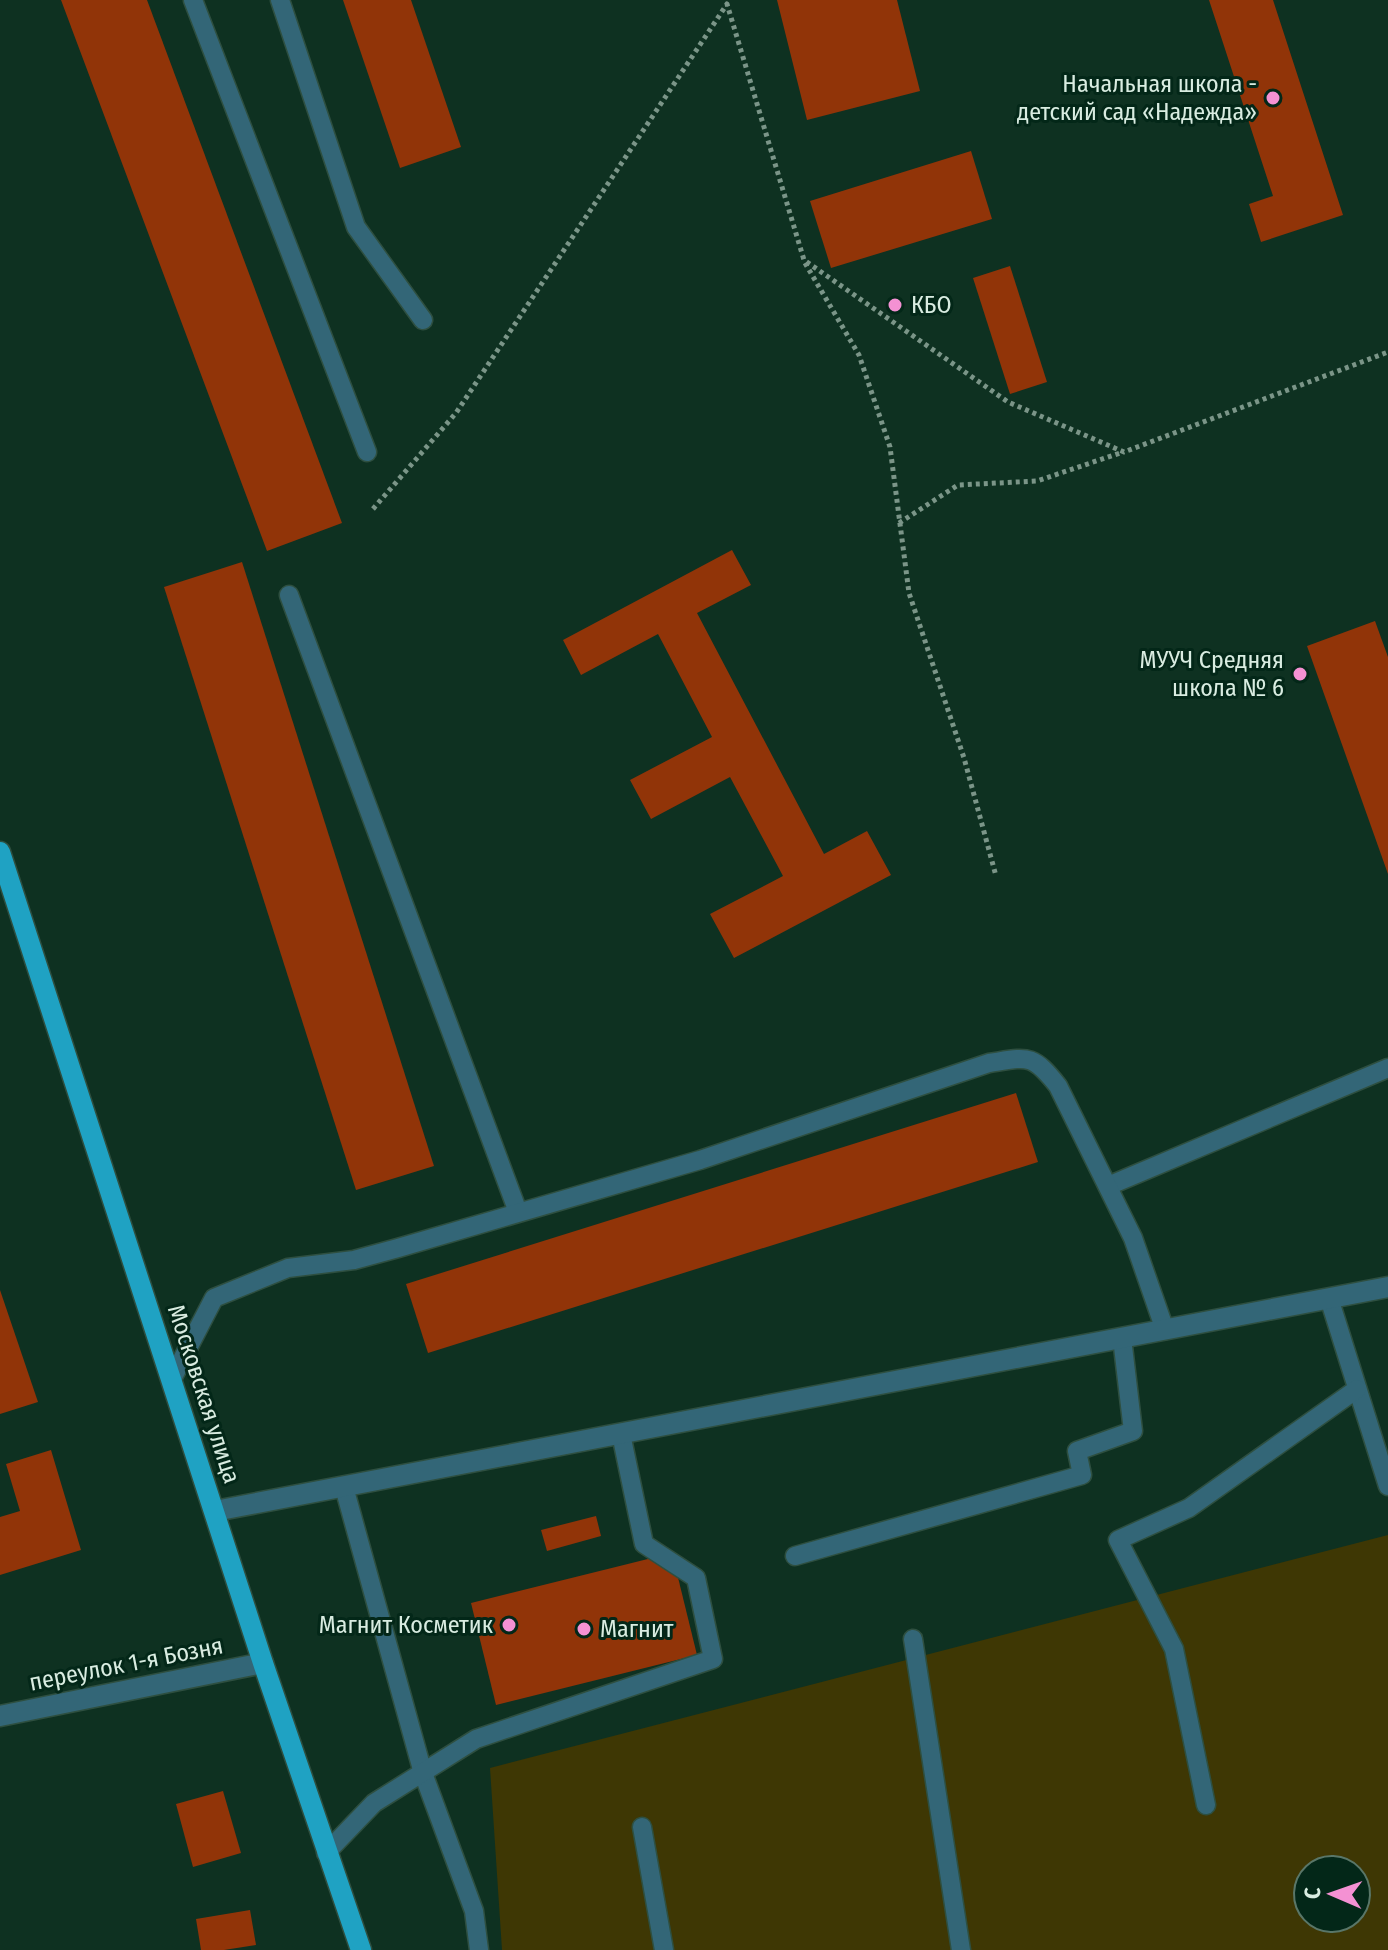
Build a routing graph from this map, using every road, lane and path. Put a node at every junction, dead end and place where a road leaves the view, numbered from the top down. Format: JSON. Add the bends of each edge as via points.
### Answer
{"nodes":[{"id":1,"x":193,"y":0,"type":"edge"},
{"id":2,"x":280,"y":0,"type":"edge"},
{"id":3,"x":804,"y":260,"type":"junction"},
{"id":4,"x":423,"y":320,"type":"dead end"},
{"id":5,"x":1388,"y":352,"type":"edge"},
{"id":6,"x":367,"y":452,"type":"dead end"},
{"id":7,"x":1124,"y":452,"type":"junction"},
{"id":8,"x":373,"y":509,"type":"dead end"},
{"id":9,"x":899,"y":523,"type":"junction"},
{"id":10,"x":289,"y":595,"type":"dead end"},
{"id":11,"x":0,"y":852,"type":"edge"},
{"id":12,"x":996,"y":876,"type":"dead end"},
{"id":13,"x":1388,"y":1068,"type":"edge"},
{"id":14,"x":1108,"y":1186,"type":"junction"},
{"id":15,"x":518,"y":1212,"type":"junction"},
{"id":16,"x":1388,"y":1287,"type":"edge"},
{"id":17,"x":1329,"y":1298,"type":"junction"},
{"id":18,"x":1165,"y":1330,"type":"junction"},
{"id":19,"x":1122,"y":1338,"type":"junction"},
{"id":20,"x":172,"y":1379,"type":"junction"},
{"id":21,"x":1357,"y":1389,"type":"junction"},
{"id":22,"x":621,"y":1434,"type":"junction"},
{"id":23,"x":1388,"y":1486,"type":"edge"},
{"id":24,"x":344,"y":1487,"type":"junction"},
{"id":25,"x":215,"y":1511,"type":"junction"},
{"id":26,"x":795,"y":1556,"type":"dead end"},
{"id":27,"x":913,"y":1639,"type":"dead end"},
{"id":28,"x":263,"y":1663,"type":"junction"},
{"id":29,"x":0,"y":1716,"type":"edge"},
{"id":30,"x":423,"y":1773,"type":"junction"},
{"id":31,"x":1206,"y":1805,"type":"dead end"},
{"id":32,"x":642,"y":1827,"type":"dead end"},
{"id":33,"x":326,"y":1853,"type":"junction"},
{"id":34,"x":361,"y":1950,"type":"edge"},
{"id":35,"x":479,"y":1950,"type":"edge"},
{"id":36,"x":664,"y":1950,"type":"edge"},
{"id":37,"x":961,"y":1950,"type":"edge"}],
"edges":[{"from":1,"to":6,"type":"lane"},
{"from":2,"to":4,"type":"lane","via":[[356,227]]},
{"from":3,"to":7,"type":"path","via":[[1008,402]]},
{"from":3,"to":8,"type":"path","via":[[727,4],[456,413]]},
{"from":3,"to":9,"type":"path","via":[[859,355],[890,447]]},
{"from":5,"to":7,"type":"path"},
{"from":7,"to":9,"type":"path","via":[[1037,481],[958,485]]},
{"from":9,"to":12,"type":"path","via":[[909,593],[964,758]]},
{"from":10,"to":15,"type":"lane"},
{"from":11,"to":20,"type":"main road","name":"Московская улица"},
{"from":13,"to":14,"type":"lane"},
{"from":14,"to":15,"type":"lane","via":[[1058,1086],[1041,1065],[1024,1057],[989,1063],[700,1160]]},
{"from":14,"to":18,"type":"lane","via":[[1133,1238]]},
{"from":15,"to":20,"type":"lane","via":[[354,1260],[288,1268],[214,1298]]},
{"from":16,"to":17,"type":"street"},
{"from":17,"to":18,"type":"street"},
{"from":17,"to":21,"type":"lane"},
{"from":18,"to":19,"type":"street"},
{"from":19,"to":22,"type":"street"},
{"from":19,"to":26,"type":"lane","via":[[1133,1431],[1077,1451],[1082,1475]]},
{"from":20,"to":25,"type":"main road","name":"Московская улица"},
{"from":21,"to":23,"type":"lane"},
{"from":21,"to":31,"type":"lane","via":[[1189,1508],[1118,1540],[1174,1649]]},
{"from":22,"to":24,"type":"street"},
{"from":22,"to":30,"type":"lane","via":[[644,1544],[696,1578],[713,1659],[476,1739]]},
{"from":24,"to":25,"type":"street"},
{"from":24,"to":30,"type":"lane"},
{"from":25,"to":28,"type":"main road","name":"Московская улица"},
{"from":27,"to":37,"type":"lane"},
{"from":28,"to":29,"type":"street","name":"переулок 1-я Бозня"},
{"from":28,"to":33,"type":"main road","name":"Московская улица"},
{"from":30,"to":33,"type":"lane","via":[[374,1803]]},
{"from":30,"to":35,"type":"lane","via":[[474,1911]]},
{"from":32,"to":36,"type":"lane"},
{"from":33,"to":34,"type":"main road","name":"Московская улица"}]}
